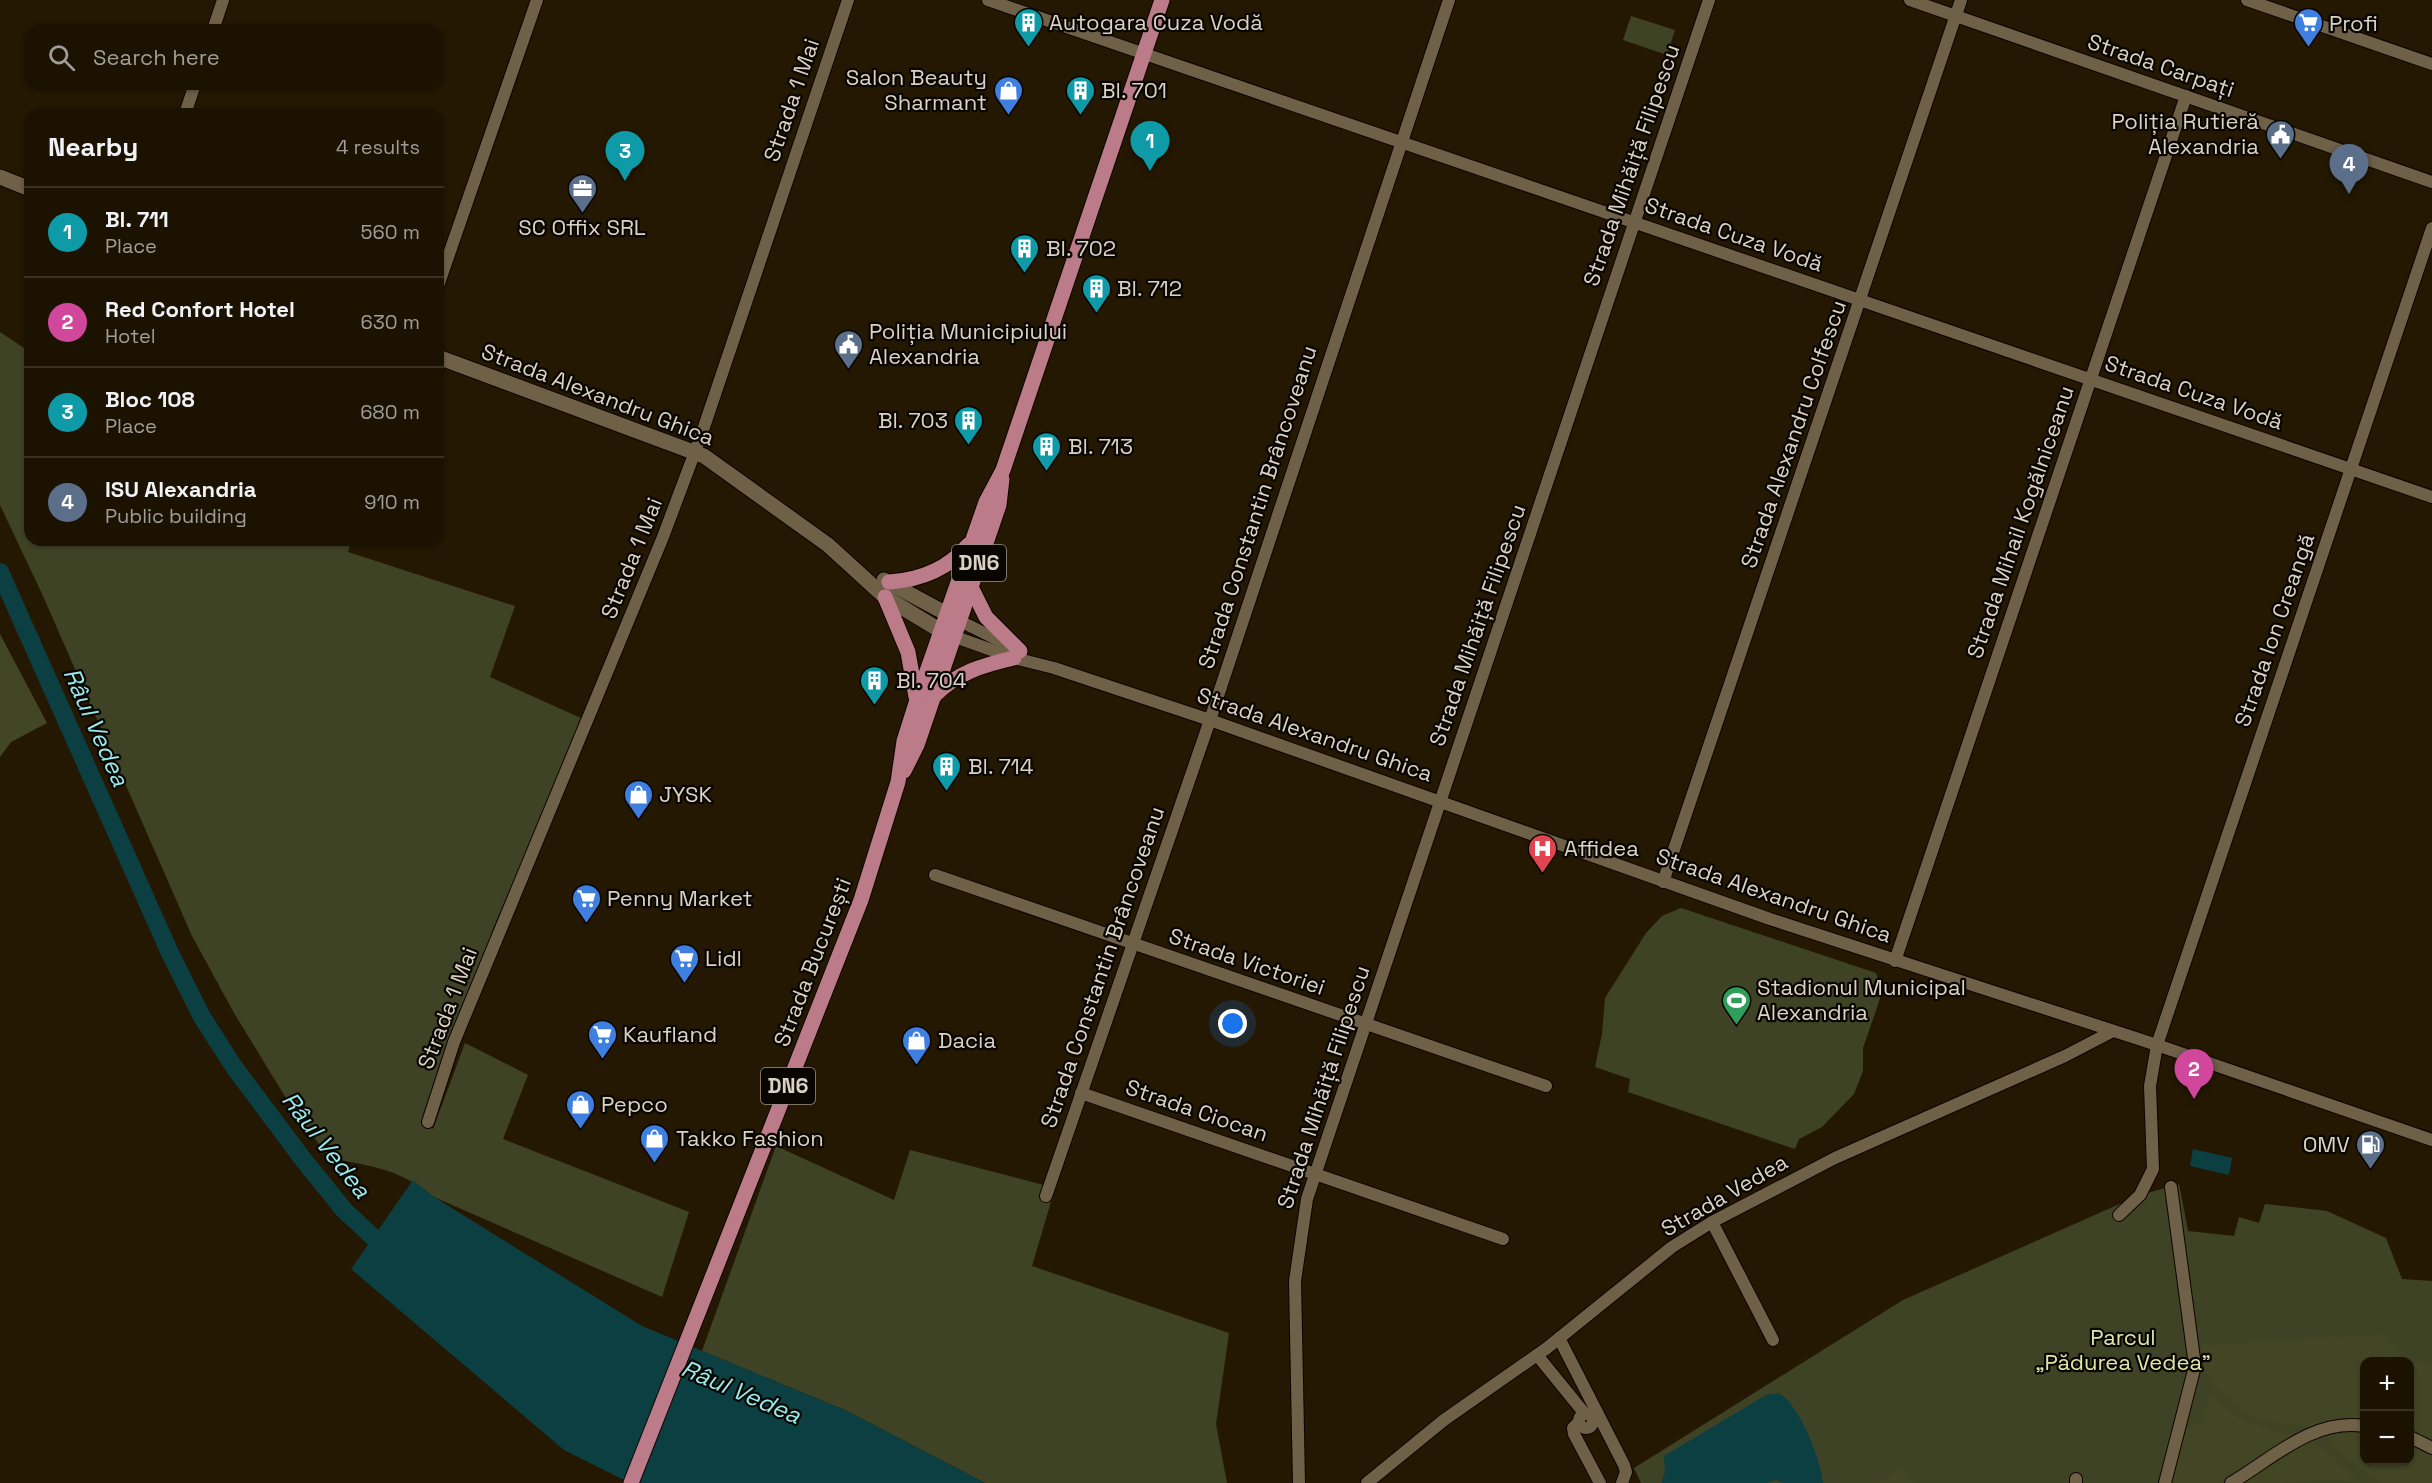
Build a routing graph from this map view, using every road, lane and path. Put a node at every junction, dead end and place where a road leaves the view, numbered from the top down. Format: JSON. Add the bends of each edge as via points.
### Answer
{"nodes":[{"id":1,"x":223,"y":0,"type":"edge"},
{"id":2,"x":537,"y":0,"type":"edge"},
{"id":3,"x":848,"y":0,"type":"edge"},
{"id":4,"x":988,"y":0,"type":"edge"},
{"id":5,"x":1162,"y":0,"type":"edge"},
{"id":6,"x":1449,"y":0,"type":"edge"},
{"id":7,"x":1709,"y":0,"type":"edge"},
{"id":8,"x":1910,"y":0,"type":"edge"},
{"id":9,"x":1961,"y":0,"type":"edge"},
{"id":10,"x":2247,"y":0,"type":"edge"},
{"id":11,"x":1956,"y":16,"type":"junction"},
{"id":12,"x":215,"y":24,"type":"edge"},
{"id":13,"x":1144,"y":54,"type":"junction"},
{"id":14,"x":2432,"y":64,"type":"edge"},
{"id":15,"x":193,"y":90,"type":"edge"},
{"id":16,"x":2186,"y":96,"type":"junction"},
{"id":17,"x":187,"y":108,"type":"edge"},
{"id":18,"x":1400,"y":142,"type":"junction"},
{"id":19,"x":0,"y":177,"type":"edge"},
{"id":20,"x":2432,"y":182,"type":"edge"},
{"id":21,"x":24,"y":187,"type":"edge"},
{"id":22,"x":1634,"y":222,"type":"junction"},
{"id":23,"x":2432,"y":228,"type":"edge"},
{"id":24,"x":444,"y":269,"type":"edge"},
{"id":25,"x":1861,"y":300,"type":"junction"},
{"id":26,"x":444,"y":359,"type":"edge"},
{"id":27,"x":2090,"y":378,"type":"junction"},
{"id":28,"x":695,"y":452,"type":"junction"},
{"id":29,"x":2350,"y":468,"type":"junction"},
{"id":30,"x":1004,"y":470,"type":"junction"},
{"id":31,"x":2432,"y":497,"type":"edge"},
{"id":32,"x":972,"y":541,"type":"junction"},
{"id":33,"x":971,"y":587,"type":"junction"},
{"id":34,"x":887,"y":589,"type":"junction"},
{"id":35,"x":953,"y":617,"type":"junction"},
{"id":36,"x":947,"y":634,"type":"junction"},
{"id":37,"x":1017,"y":655,"type":"junction"},
{"id":38,"x":924,"y":699,"type":"junction"},
{"id":39,"x":1210,"y":720,"type":"junction"},
{"id":40,"x":1440,"y":801,"type":"junction"},
{"id":41,"x":935,"y":875,"type":"dead end"},
{"id":42,"x":1663,"y":882,"type":"junction"},
{"id":43,"x":1133,"y":944,"type":"junction"},
{"id":44,"x":1895,"y":961,"type":"junction"},
{"id":45,"x":2080,"y":1020,"type":"junction"},
{"id":46,"x":1365,"y":1023,"type":"junction"},
{"id":47,"x":2113,"y":1031,"type":"junction"},
{"id":48,"x":2157,"y":1045,"type":"junction"},
{"id":49,"x":2080,"y":1049,"type":"junction"},
{"id":50,"x":1546,"y":1086,"type":"dead end"},
{"id":51,"x":1081,"y":1093,"type":"junction"},
{"id":52,"x":428,"y":1122,"type":"dead end"},
{"id":53,"x":2432,"y":1140,"type":"edge"},
{"id":54,"x":1314,"y":1173,"type":"junction"},
{"id":55,"x":2171,"y":1187,"type":"dead end"},
{"id":56,"x":1046,"y":1196,"type":"dead end"},
{"id":57,"x":2120,"y":1215,"type":"dead end"},
{"id":58,"x":1712,"y":1222,"type":"junction"},
{"id":59,"x":1503,"y":1239,"type":"dead end"},
{"id":60,"x":1559,"y":1338,"type":"junction"},
{"id":61,"x":1773,"y":1340,"type":"dead end"},
{"id":62,"x":1537,"y":1355,"type":"junction"},
{"id":63,"x":1589,"y":1417,"type":"junction"},
{"id":64,"x":2360,"y":1426,"type":"edge"},
{"id":65,"x":2414,"y":1439,"type":"edge"},
{"id":66,"x":2432,"y":1448,"type":"edge"},
{"id":67,"x":631,"y":1483,"type":"edge"},
{"id":68,"x":1299,"y":1483,"type":"edge"},
{"id":69,"x":1367,"y":1483,"type":"edge"},
{"id":70,"x":1600,"y":1483,"type":"edge"},
{"id":71,"x":1622,"y":1483,"type":"edge"},
{"id":72,"x":2165,"y":1483,"type":"edge"},
{"id":73,"x":2231,"y":1483,"type":"edge"}],
"edges":[{"from":1,"to":12,"type":"street"},
{"from":2,"to":24,"type":"street"},
{"from":3,"to":28,"type":"street","name":"Strada 1 Mai"},
{"from":4,"to":13,"type":"street","name":"Strada Cuza Vodă"},
{"from":5,"to":13,"type":"main road","name":"Strada București","number":"DN6"},
{"from":6,"to":18,"type":"street","name":"Strada Constantin Brâncoveanu"},
{"from":7,"to":22,"type":"street","name":"Strada Mihăiță Filipescu"},
{"from":8,"to":11,"type":"street","name":"Strada Carpați"},
{"from":9,"to":11,"type":"street","name":"Strada Alexandru Colfescu"},
{"from":10,"to":14,"type":"street"},
{"from":11,"to":16,"type":"street","name":"Strada Carpați"},
{"from":11,"to":25,"type":"street","name":"Strada Alexandru Colfescu"},
{"from":13,"to":18,"type":"street","name":"Strada Cuza Vodă"},
{"from":13,"to":30,"type":"main road","name":"Strada București","number":"DN6"},
{"from":15,"to":17,"type":"street"},
{"from":16,"to":20,"type":"street","name":"Strada Carpați"},
{"from":16,"to":27,"type":"street","name":"Strada Mihail Kogălniceanu"},
{"from":18,"to":22,"type":"street","name":"Strada Cuza Vodă"},
{"from":18,"to":39,"type":"street","name":"Strada Constantin Brâncoveanu"},
{"from":19,"to":21,"type":"street"},
{"from":22,"to":25,"type":"street","name":"Strada Cuza Vodă"},
{"from":22,"to":40,"type":"street","name":"Strada Mihăiță Filipescu"},
{"from":23,"to":29,"type":"street","name":"Strada Ion Creangă"},
{"from":25,"to":27,"type":"street","name":"Strada Cuza Vodă"},
{"from":25,"to":42,"type":"street","name":"Strada Alexandru Colfescu"},
{"from":26,"to":28,"type":"street","name":"Strada Alexandru Ghica"},
{"from":27,"to":29,"type":"street","name":"Strada Cuza Vodă"},
{"from":27,"to":44,"type":"street","name":"Strada Mihail Kogălniceanu"},
{"from":28,"to":34,"type":"street","name":"Strada Alexandru Ghica"},
{"from":28,"to":52,"type":"street","name":"Strada 1 Mai","via":[[628,624],[454,1042]]},
{"from":29,"to":31,"type":"street","name":"Strada Cuza Vodă"},
{"from":29,"to":48,"type":"street","name":"Strada Ion Creangă"},
{"from":30,"to":32,"type":"main road","name":"Strada București","number":"DN6"},
{"from":30,"to":33,"type":"main road","name":"Strada București","number":"DN6","via":[[999,505]]},
{"from":32,"to":34,"type":"main road","via":[[942,567]]},
{"from":32,"to":35,"type":"main road","name":"Strada București","number":"DN6"},
{"from":33,"to":35,"type":"main road","name":"Strada București","number":"DN6"},
{"from":33,"to":37,"type":"main road","via":[[990,622]]},
{"from":34,"to":35,"type":"street","name":"Strada Alexandru Ghica"},
{"from":34,"to":36,"type":"street","name":"Strada Alexandru Ghica"},
{"from":34,"to":38,"type":"main road"},
{"from":35,"to":36,"type":"main road","name":"Strada București","number":"DN6"},
{"from":35,"to":37,"type":"street","name":"Strada Alexandru Ghica"},
{"from":36,"to":37,"type":"street","name":"Strada Alexandru Ghica"},
{"from":36,"to":38,"type":"main road","name":"Strada București","number":"DN6"},
{"from":37,"to":38,"type":"main road","via":[[973,669]]},
{"from":37,"to":39,"type":"street","name":"Strada Alexandru Ghica"},
{"from":38,"to":67,"type":"main road","name":"Strada București","number":"DN6","via":[[917,745],[898,782],[861,900]]},
{"from":39,"to":40,"type":"street","name":"Strada Alexandru Ghica"},
{"from":39,"to":43,"type":"street","name":"Strada Constantin Brâncoveanu"},
{"from":40,"to":42,"type":"street","name":"Strada Alexandru Ghica"},
{"from":40,"to":46,"type":"street","name":"Strada Mihăiță Filipescu"},
{"from":41,"to":43,"type":"street","name":"Strada Victoriei"},
{"from":42,"to":44,"type":"street","name":"Strada Alexandru Ghica"},
{"from":43,"to":46,"type":"street","name":"Strada Victoriei"},
{"from":43,"to":51,"type":"street","name":"Strada Constantin Brâncoveanu"},
{"from":44,"to":45,"type":"street","name":"Strada Alexandru Ghica"},
{"from":45,"to":47,"type":"street","name":"Strada Alexandru Ghica"},
{"from":45,"to":49,"type":"street"},
{"from":46,"to":50,"type":"street","name":"Strada Victoriei"},
{"from":46,"to":54,"type":"street","name":"Strada Mihăiță Filipescu"},
{"from":47,"to":48,"type":"street","name":"Strada Alexandru Ghica"},
{"from":47,"to":49,"type":"street","name":"Strada Vedea"},
{"from":48,"to":53,"type":"street","name":"Strada Alexandru Ghica"},
{"from":48,"to":57,"type":"street","name":"Strada Ion Creangă","via":[[2150,1086],[2153,1170],[2140,1195]]},
{"from":49,"to":58,"type":"street","name":"Strada Vedea","via":[[1835,1158]]},
{"from":51,"to":54,"type":"street","name":"Strada Ciocan"},
{"from":51,"to":56,"type":"street","name":"Strada Constantin Brâncoveanu"},
{"from":54,"to":59,"type":"street","name":"Strada Ciocan"},
{"from":54,"to":68,"type":"street","name":"Strada Mihăiță Filipescu","via":[[1301,1221],[1295,1281]]},
{"from":55,"to":72,"type":"street","via":[[2195,1366]]},
{"from":58,"to":60,"type":"street","name":"Strada Vedea","via":[[1672,1247]]},
{"from":58,"to":61,"type":"street"},
{"from":60,"to":62,"type":"street","name":"Strada Vedea"},
{"from":60,"to":63,"type":"street"},
{"from":62,"to":63,"type":"street"},
{"from":62,"to":69,"type":"street","name":"Strada Vedea","via":[[1444,1420]]},
{"from":63,"to":70,"type":"street","via":[[1573,1428],[1574,1434]]},
{"from":63,"to":71,"type":"street","via":[[1624,1465]]},
{"from":64,"to":73,"type":"street","via":[[2342,1424],[2312,1433]]},
{"from":65,"to":66,"type":"street"}]}
